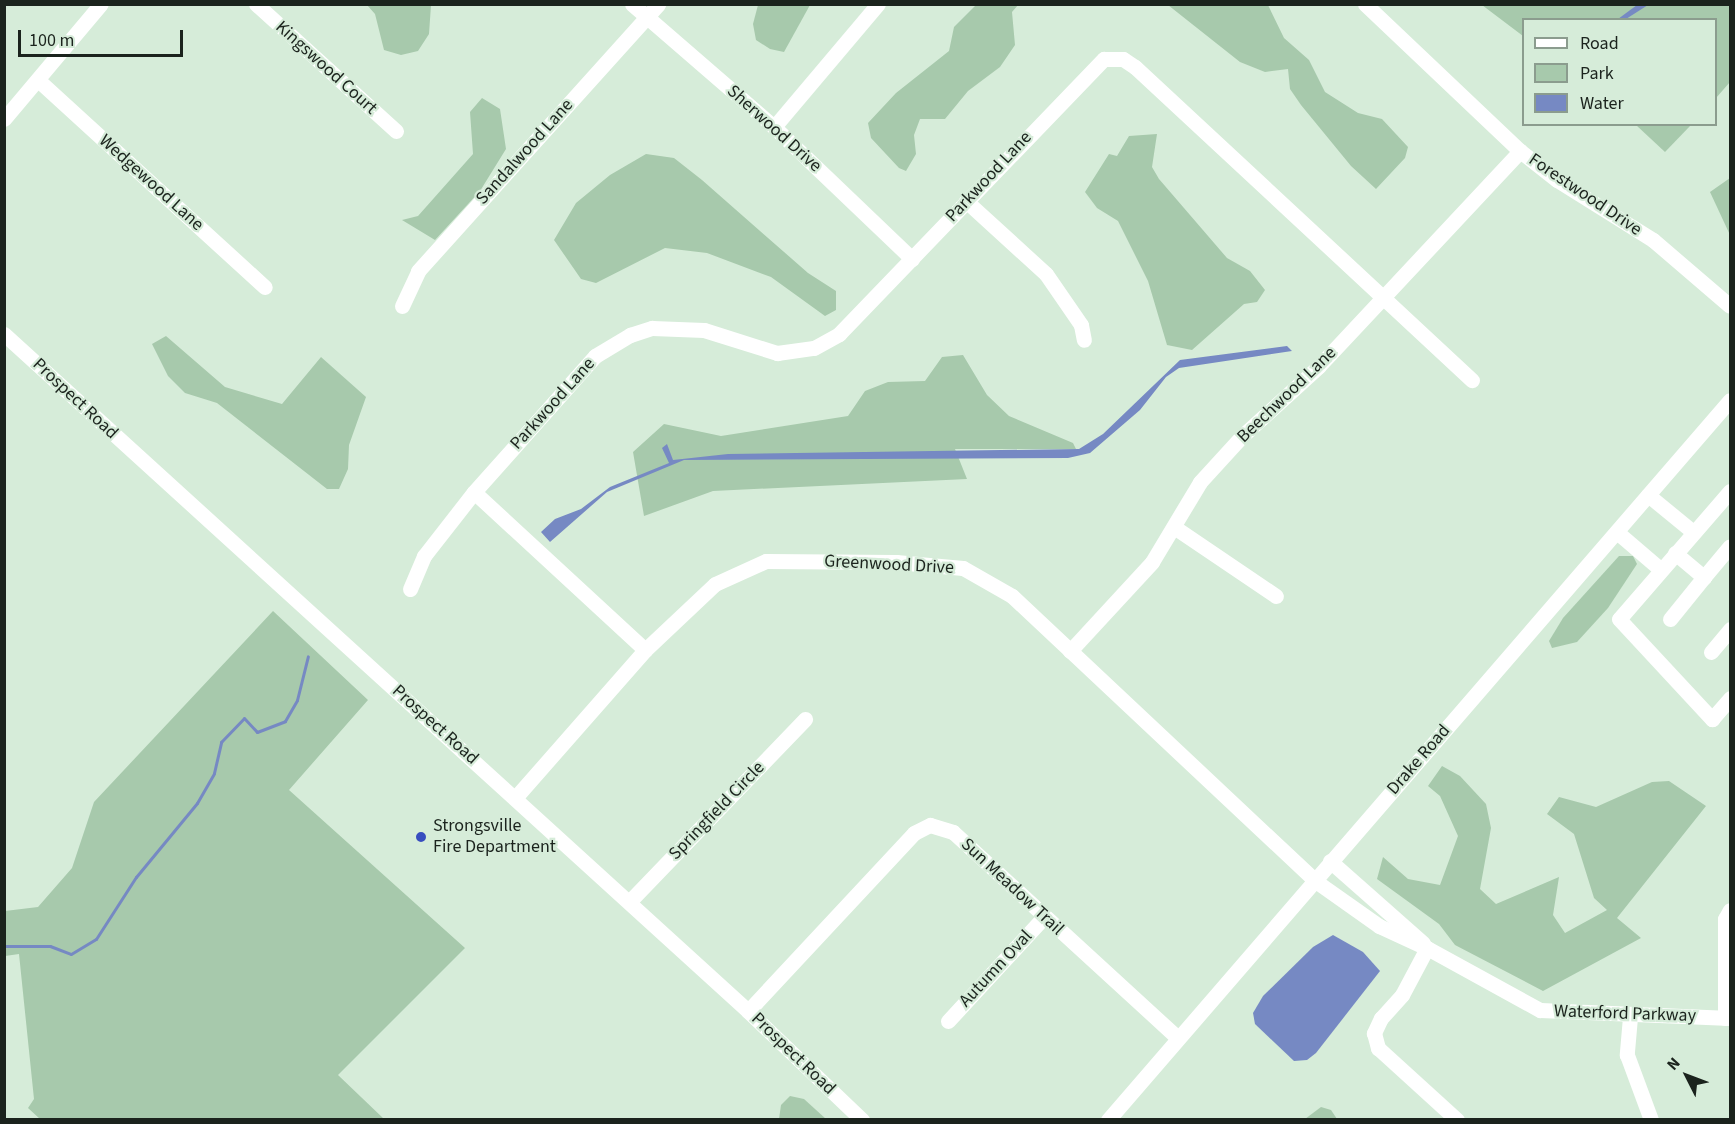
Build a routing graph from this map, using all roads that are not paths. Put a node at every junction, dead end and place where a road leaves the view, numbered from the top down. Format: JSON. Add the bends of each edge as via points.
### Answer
{"nodes":[{"id":1,"x":101,"y":4,"type":"edge"},
{"id":2,"x":256,"y":4,"type":"edge"},
{"id":3,"x":632,"y":4,"type":"edge"},
{"id":4,"x":658,"y":4,"type":"edge"},
{"id":5,"x":878,"y":4,"type":"edge"},
{"id":6,"x":1365,"y":4,"type":"edge"},
{"id":7,"x":647,"y":17,"type":"junction"},
{"id":8,"x":38,"y":80,"type":"junction"},
{"id":9,"x":4,"y":119,"type":"edge"},
{"id":10,"x":774,"y":127,"type":"junction"},
{"id":11,"x":396,"y":131,"type":"dead end"},
{"id":12,"x":1520,"y":151,"type":"junction"},
{"id":13,"x":966,"y":201,"type":"junction"},
{"id":14,"x":912,"y":258,"type":"junction"},
{"id":15,"x":265,"y":287,"type":"dead end"},
{"id":16,"x":1384,"y":297,"type":"junction"},
{"id":17,"x":402,"y":306,"type":"dead end"},
{"id":18,"x":1731,"y":306,"type":"edge"},
{"id":19,"x":4,"y":334,"type":"edge"},
{"id":20,"x":1084,"y":340,"type":"dead end"},
{"id":21,"x":1472,"y":380,"type":"dead end"},
{"id":22,"x":1731,"y":400,"type":"edge"},
{"id":23,"x":1731,"y":491,"type":"edge"},
{"id":24,"x":474,"y":492,"type":"junction"},
{"id":25,"x":1648,"y":495,"type":"junction"},
{"id":26,"x":1174,"y":527,"type":"junction"},
{"id":27,"x":1693,"y":532,"type":"junction"},
{"id":28,"x":1618,"y":533,"type":"junction"},
{"id":29,"x":1731,"y":546,"type":"edge"},
{"id":30,"x":1675,"y":553,"type":"junction"},
{"id":31,"x":1660,"y":568,"type":"junction"},
{"id":32,"x":1704,"y":577,"type":"junction"},
{"id":33,"x":410,"y":589,"type":"dead end"},
{"id":34,"x":1276,"y":596,"type":"dead end"},
{"id":35,"x":1670,"y":619,"type":"dead end"},
{"id":36,"x":1731,"y":629,"type":"edge"},
{"id":37,"x":645,"y":650,"type":"junction"},
{"id":38,"x":1070,"y":651,"type":"junction"},
{"id":39,"x":1711,"y":652,"type":"dead end"},
{"id":40,"x":1731,"y":698,"type":"edge"},
{"id":41,"x":805,"y":719,"type":"dead end"},
{"id":42,"x":515,"y":798,"type":"junction"},
{"id":43,"x":1330,"y":861,"type":"junction"},
{"id":44,"x":1314,"y":880,"type":"junction"},
{"id":45,"x":629,"y":902,"type":"junction"},
{"id":46,"x":1731,"y":910,"type":"edge"},
{"id":47,"x":1044,"y":917,"type":"junction"},
{"id":48,"x":1427,"y":948,"type":"junction"},
{"id":49,"x":748,"y":1011,"type":"junction"},
{"id":50,"x":1630,"y":1017,"type":"junction"},
{"id":51,"x":1728,"y":1018,"type":"edge"},
{"id":52,"x":948,"y":1021,"type":"dead end"},
{"id":53,"x":1177,"y":1037,"type":"junction"},
{"id":54,"x":862,"y":1119,"type":"edge"},
{"id":55,"x":1108,"y":1119,"type":"edge"},
{"id":56,"x":1458,"y":1119,"type":"edge"},
{"id":57,"x":1651,"y":1119,"type":"edge"}],
"edges":[{"from":1,"to":8,"type":"street"},
{"from":2,"to":11,"type":"street","name":"Kingswood Court"},
{"from":3,"to":7,"type":"street","name":"Sherwood Drive"},
{"from":4,"to":7,"type":"street","name":"Sandalwood Lane"},
{"from":5,"to":10,"type":"street"},
{"from":6,"to":12,"type":"street","name":"Forestwood Drive"},
{"from":7,"to":10,"type":"street","name":"Sherwood Drive"},
{"from":7,"to":17,"type":"street","name":"Sandalwood Lane","via":[[418,271]]},
{"from":8,"to":9,"type":"street"},
{"from":8,"to":15,"type":"street","name":"Wedgewood Lane"},
{"from":10,"to":14,"type":"street","name":"Sherwood Drive"},
{"from":12,"to":16,"type":"street","name":"Beechwood Lane"},
{"from":12,"to":18,"type":"street","name":"Forestwood Drive","via":[[1557,180],[1653,240]]},
{"from":13,"to":14,"type":"street","name":"Parkwood Lane"},
{"from":13,"to":16,"type":"street","name":"Parkwood Lane","via":[[1091,69],[1104,59],[1123,59]]},
{"from":13,"to":20,"type":"street","via":[[1046,274],[1081,326]]},
{"from":14,"to":24,"type":"street","name":"Parkwood Lane","via":[[839,334],[814,348],[777,353],[705,330],[676,327],[652,328],[630,335],[595,356]]},
{"from":16,"to":21,"type":"street","name":"Parkwood Lane"},
{"from":16,"to":26,"type":"street","name":"Beechwood Lane","via":[[1200,482]]},
{"from":19,"to":42,"type":"street","name":"Prospect Road"},
{"from":22,"to":25,"type":"street","name":"Drake Road"},
{"from":23,"to":27,"type":"street"},
{"from":24,"to":33,"type":"street","name":"Parkwood Lane","via":[[424,556]]},
{"from":24,"to":37,"type":"street"},
{"from":25,"to":27,"type":"street"},
{"from":25,"to":28,"type":"street","name":"Drake Road"},
{"from":26,"to":34,"type":"street"},
{"from":26,"to":38,"type":"street","name":"Beechwood Lane","via":[[1152,562]]},
{"from":27,"to":30,"type":"street"},
{"from":28,"to":31,"type":"street"},
{"from":28,"to":43,"type":"street","name":"Drake Road"},
{"from":29,"to":32,"type":"street"},
{"from":30,"to":31,"type":"street"},
{"from":30,"to":32,"type":"street"},
{"from":31,"to":40,"type":"street","via":[[1619,619],[1712,719]]},
{"from":32,"to":35,"type":"street"},
{"from":36,"to":39,"type":"street"},
{"from":37,"to":38,"type":"street","name":"Greenwood Drive","via":[[715,584],[766,561],[896,562],[963,568],[1012,596]]},
{"from":37,"to":42,"type":"street","name":"Greenwood Drive"},
{"from":38,"to":44,"type":"street","name":"Greenwood Drive"},
{"from":41,"to":45,"type":"street","name":"Springfield Circle"},
{"from":42,"to":45,"type":"street","name":"Prospect Road"},
{"from":43,"to":44,"type":"street","name":"Drake Road"},
{"from":43,"to":48,"type":"street","name":"Waterford Parkway"},
{"from":44,"to":48,"type":"street","name":"Waterford Parkway","via":[[1379,926]]},
{"from":44,"to":53,"type":"street","name":"Drake Road"},
{"from":45,"to":49,"type":"street","name":"Prospect Road"},
{"from":46,"to":51,"type":"street","via":[[1725,919]]},
{"from":47,"to":49,"type":"street","name":"Sun Meadow Trail","via":[[953,832],[930,825],[914,832]]},
{"from":47,"to":52,"type":"street","name":"Autumn Oval"},
{"from":47,"to":53,"type":"street","name":"Sun Meadow Trail"},
{"from":48,"to":50,"type":"street","name":"Waterford Parkway","via":[[1540,1010]]},
{"from":48,"to":56,"type":"street","via":[[1402,995],[1381,1018],[1374,1033],[1378,1048]]},
{"from":49,"to":54,"type":"street","name":"Prospect Road"},
{"from":50,"to":51,"type":"street","name":"Waterford Parkway"},
{"from":50,"to":57,"type":"street","via":[[1627,1055]]},
{"from":53,"to":55,"type":"street","name":"Drake Road"}]}
